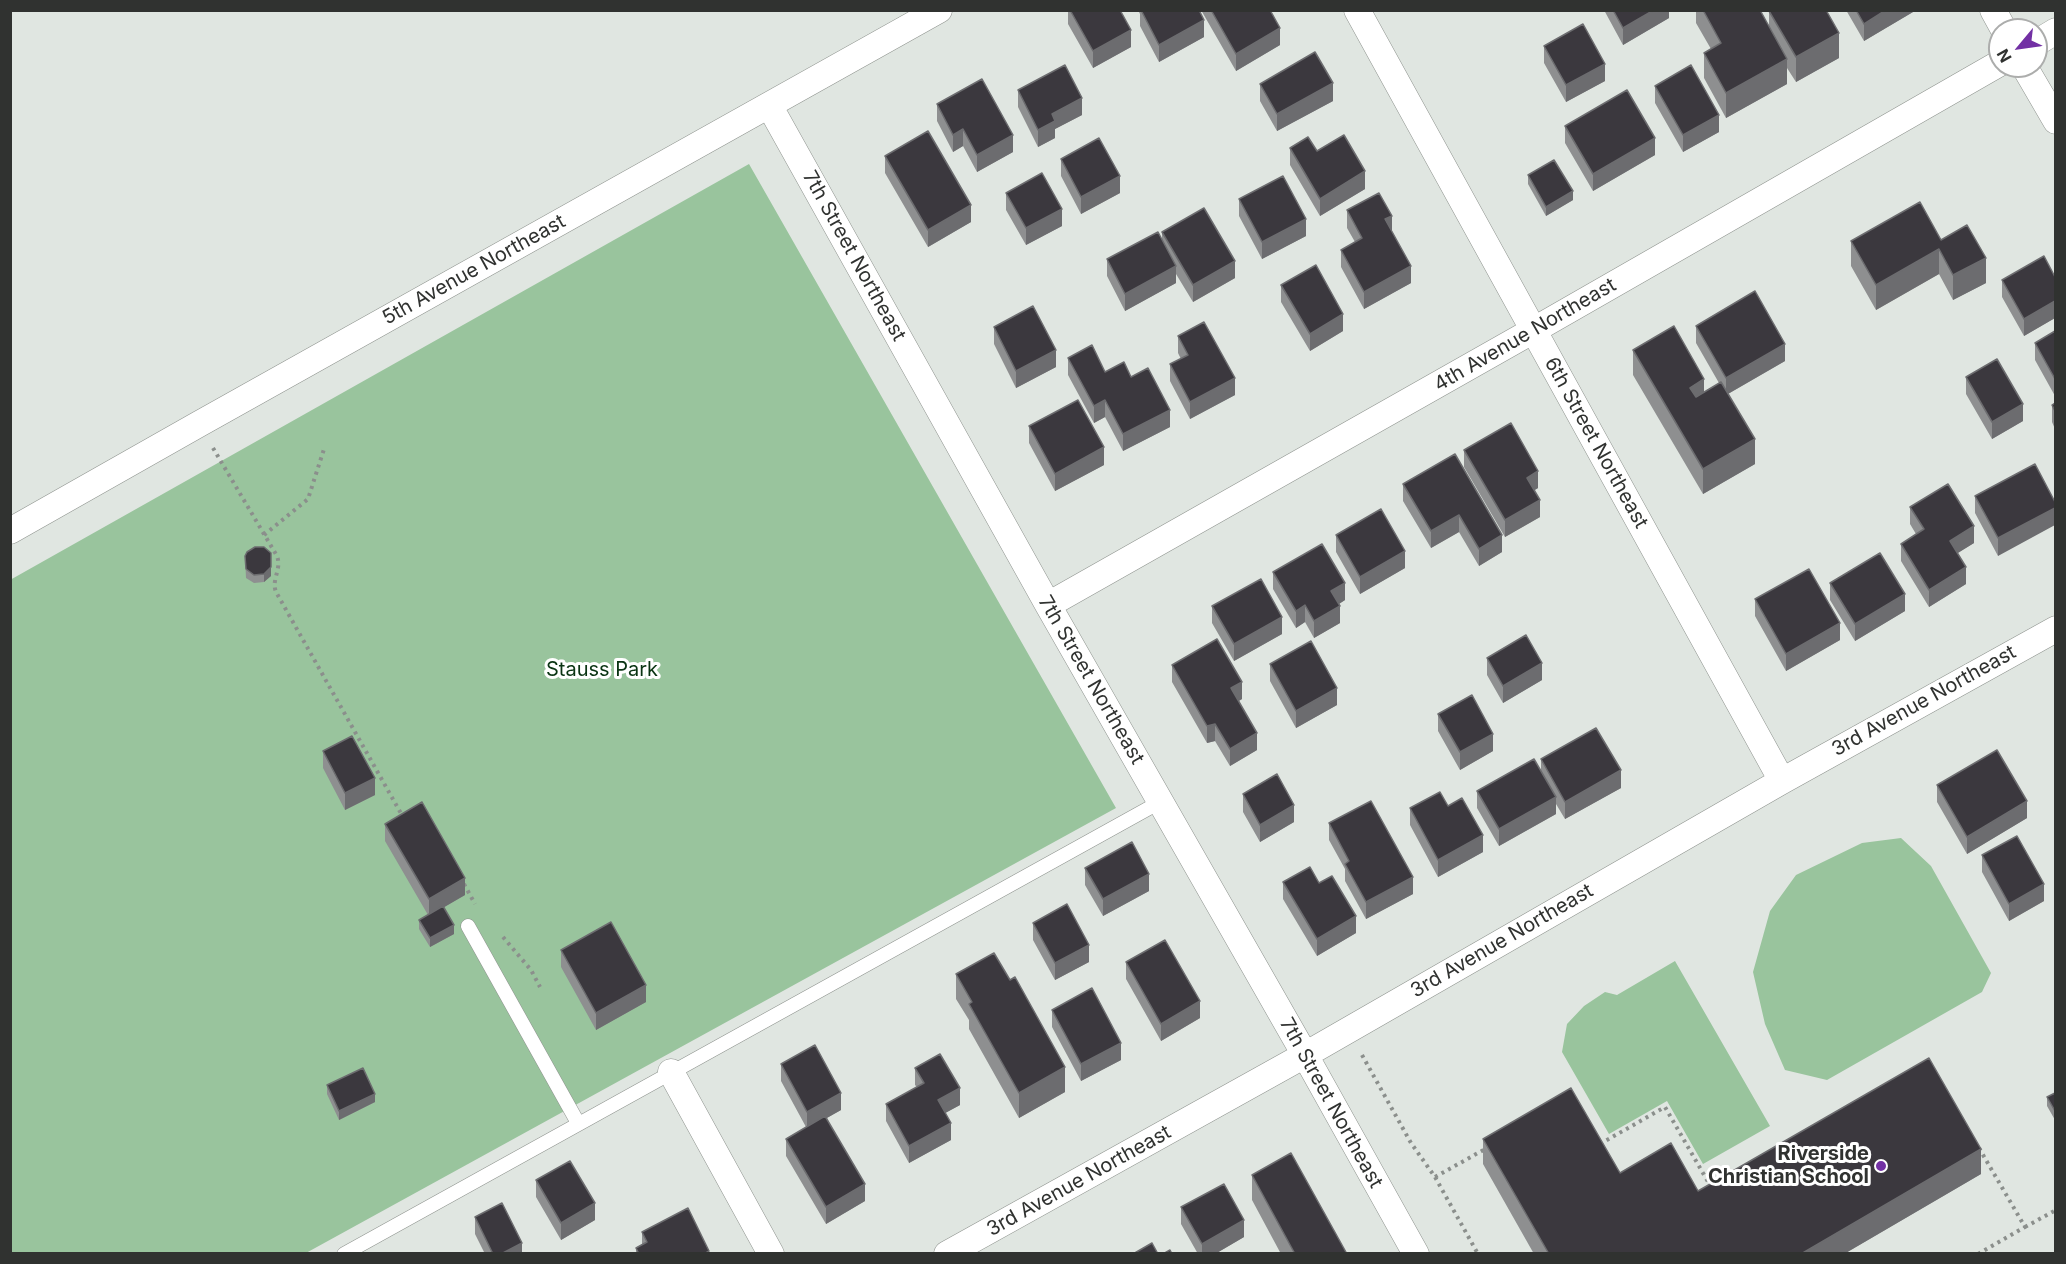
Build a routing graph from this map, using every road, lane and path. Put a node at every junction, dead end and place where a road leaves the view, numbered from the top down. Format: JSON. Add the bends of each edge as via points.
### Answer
{"nodes":[{"id":1,"x":939,"y":10,"type":"edge"},
{"id":2,"x":1357,"y":10,"type":"edge"},
{"id":3,"x":1988,"y":70,"type":"edge"},
{"id":4,"x":2031,"y":78,"type":"edge"},
{"id":5,"x":769,"y":105,"type":"junction"},
{"id":6,"x":2055,"y":121,"type":"edge"},
{"id":7,"x":1534,"y":330,"type":"junction"},
{"id":8,"x":199,"y":424,"type":"junction"},
{"id":9,"x":324,"y":449,"type":"dead end"},
{"id":10,"x":10,"y":531,"type":"edge"},
{"id":11,"x":264,"y":535,"type":"junction"},
{"id":12,"x":1048,"y":605,"type":"junction"},
{"id":13,"x":2055,"y":629,"type":"edge"},
{"id":14,"x":1782,"y":781,"type":"junction"},
{"id":15,"x":1160,"y":802,"type":"junction"},
{"id":16,"x":406,"y":822,"type":"edge"},
{"id":17,"x":459,"y":876,"type":"edge"},
{"id":18,"x":477,"y":907,"type":"dead end"},
{"id":19,"x":468,"y":926,"type":"dead end"},
{"id":20,"x":500,"y":934,"type":"dead end"},
{"id":21,"x":540,"y":987,"type":"dead end"},
{"id":22,"x":1348,"y":1030,"type":"junction"},
{"id":23,"x":1305,"y":1055,"type":"junction"},
{"id":24,"x":670,"y":1072,"type":"junction"},
{"id":25,"x":578,"y":1123,"type":"junction"},
{"id":26,"x":1596,"y":1146,"type":"edge"},
{"id":27,"x":1978,"y":1146,"type":"edge"},
{"id":28,"x":1487,"y":1148,"type":"edge"},
{"id":29,"x":1435,"y":1177,"type":"junction"},
{"id":30,"x":1713,"y":1189,"type":"edge"},
{"id":31,"x":2055,"y":1210,"type":"edge"},
{"id":32,"x":2025,"y":1227,"type":"junction"},
{"id":33,"x":344,"y":1254,"type":"edge"},
{"id":34,"x":771,"y":1254,"type":"edge"},
{"id":35,"x":947,"y":1254,"type":"edge"},
{"id":36,"x":1416,"y":1254,"type":"edge"},
{"id":37,"x":1478,"y":1254,"type":"edge"},
{"id":38,"x":1978,"y":1254,"type":"edge"}],
"edges":[{"from":1,"to":5,"type":"street","name":"5th Avenue Northeast"},
{"from":2,"to":7,"type":"street","name":"6th Street Northeast"},
{"from":3,"to":7,"type":"street","name":"4th Avenue Northeast"},
{"from":4,"to":6,"type":"street"},
{"from":5,"to":8,"type":"street","name":"5th Avenue Northeast"},
{"from":5,"to":12,"type":"street","name":"7th Street Northeast"},
{"from":7,"to":12,"type":"street","name":"4th Avenue Northeast"},
{"from":7,"to":14,"type":"street","name":"6th Street Northeast"},
{"from":8,"to":10,"type":"street","name":"5th Avenue Northeast"},
{"from":8,"to":11,"type":"path"},
{"from":9,"to":11,"type":"path","via":[[308,499]]},
{"from":11,"to":16,"type":"path","via":[[280,563],[274,582],[276,591]]},
{"from":12,"to":15,"type":"street","name":"7th Street Northeast"},
{"from":13,"to":14,"type":"street","name":"3rd Avenue Northeast"},
{"from":14,"to":22,"type":"street","name":"3rd Avenue Northeast"},
{"from":15,"to":23,"type":"street","name":"7th Street Northeast"},
{"from":15,"to":24,"type":"lane"},
{"from":17,"to":18,"type":"path"},
{"from":19,"to":25,"type":"lane"},
{"from":20,"to":21,"type":"path","via":[[531,970]]},
{"from":22,"to":23,"type":"street","name":"3rd Avenue Northeast"},
{"from":22,"to":29,"type":"path"},
{"from":23,"to":35,"type":"street","name":"3rd Avenue Northeast"},
{"from":23,"to":36,"type":"street","name":"7th Street Northeast"},
{"from":24,"to":25,"type":"lane"},
{"from":24,"to":34,"type":"street"},
{"from":25,"to":33,"type":"lane"},
{"from":26,"to":30,"type":"path","via":[[1665,1107]]},
{"from":27,"to":32,"type":"path"},
{"from":28,"to":29,"type":"path"},
{"from":29,"to":37,"type":"path"},
{"from":31,"to":32,"type":"path"},
{"from":32,"to":38,"type":"path"}]}
